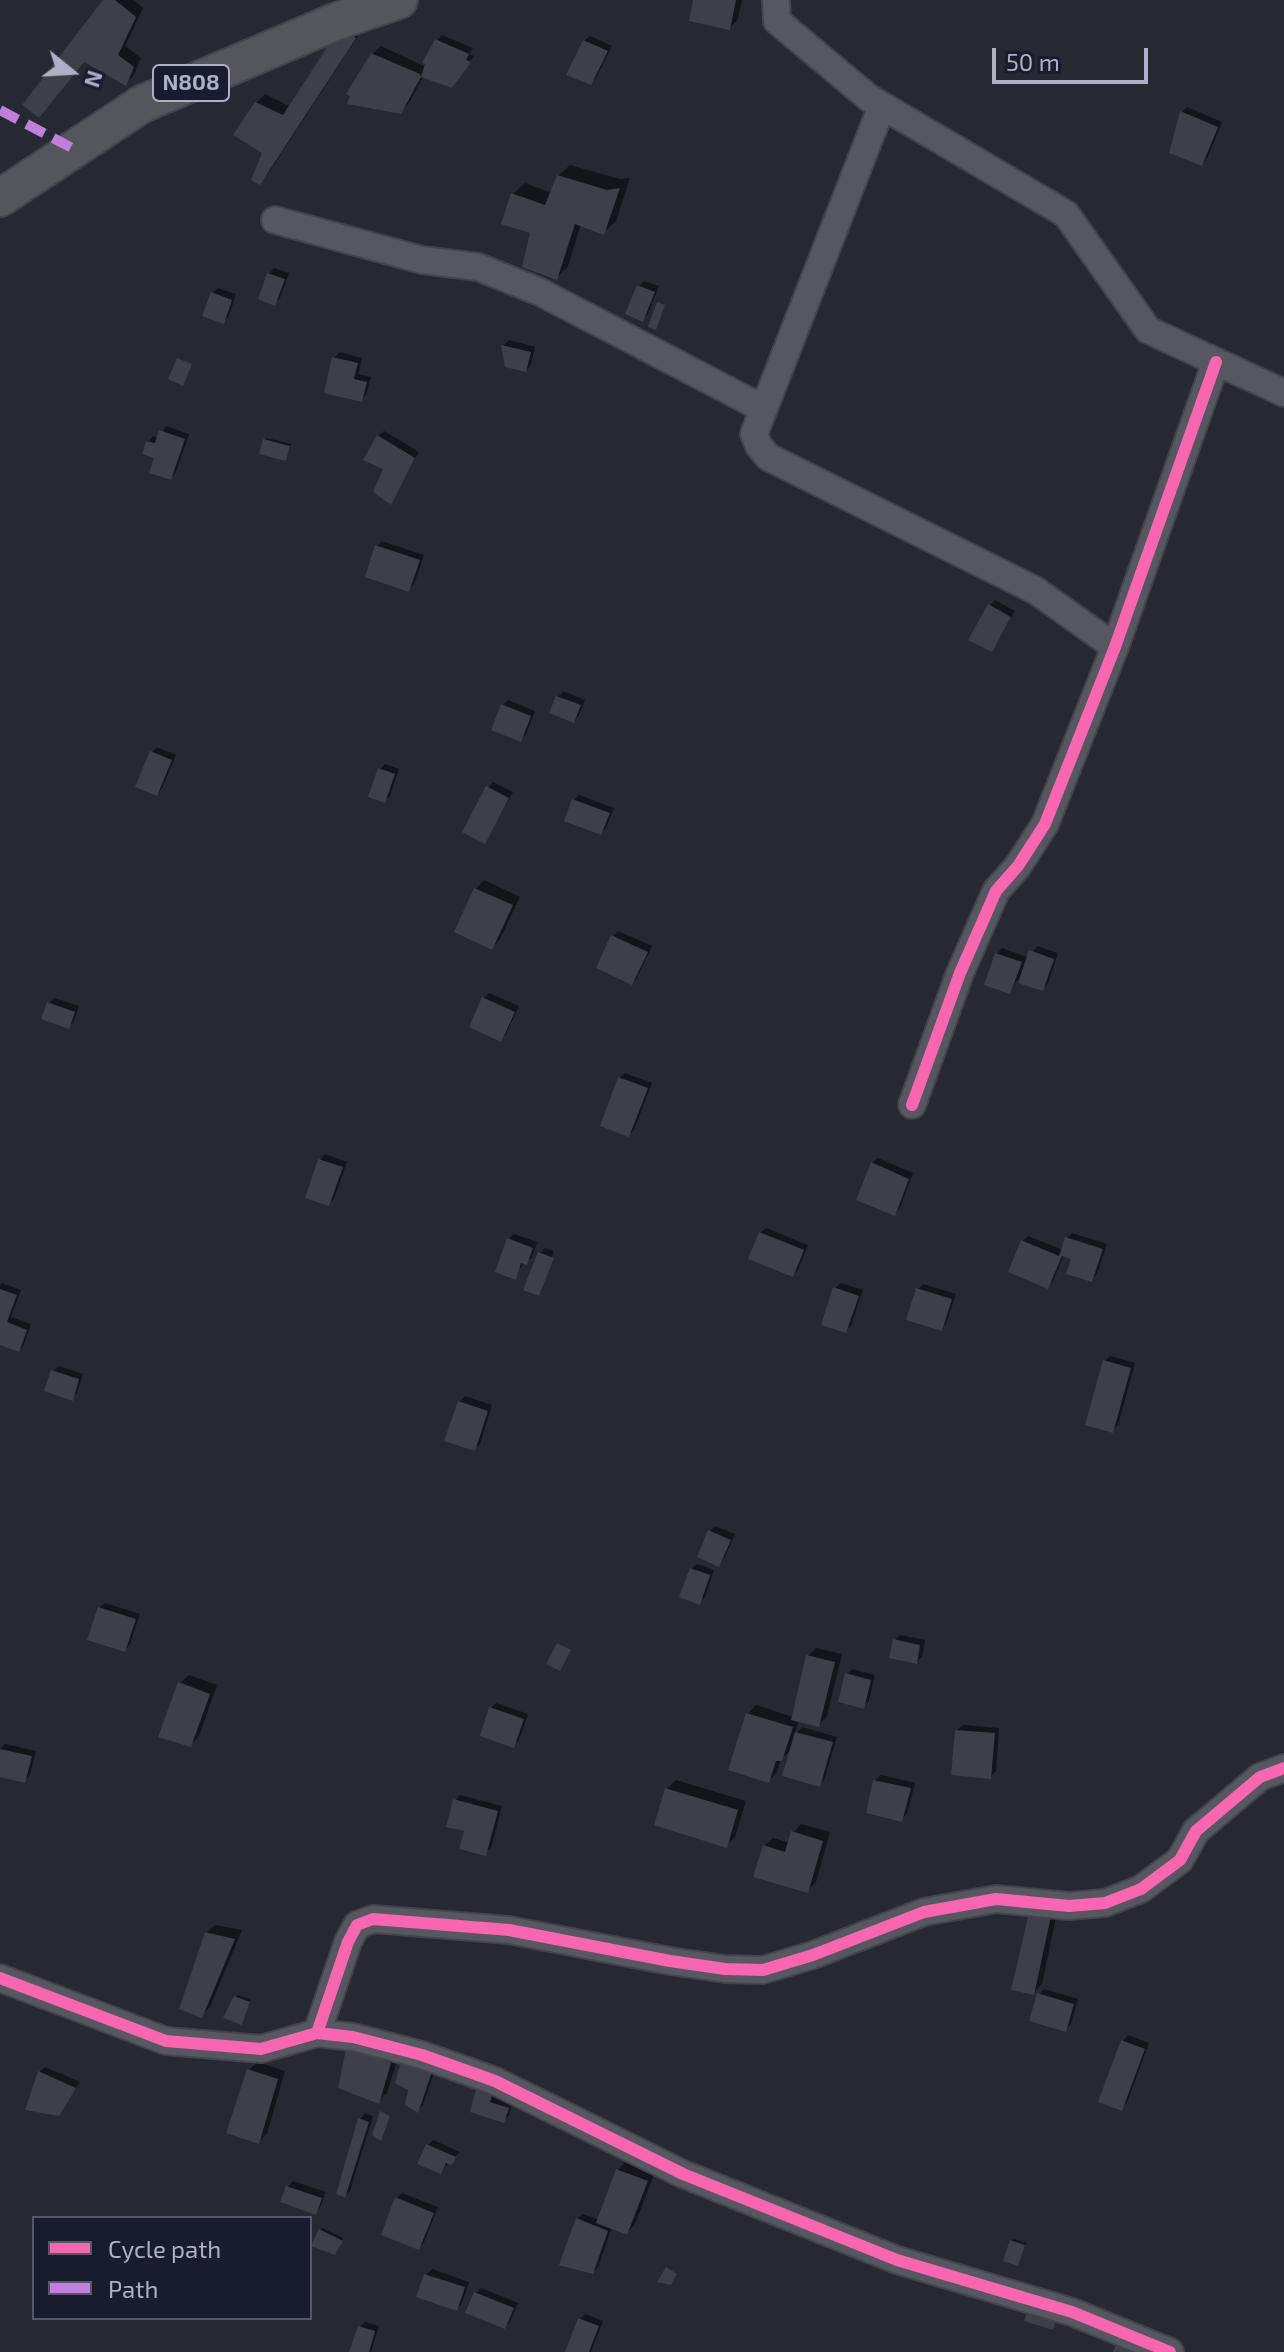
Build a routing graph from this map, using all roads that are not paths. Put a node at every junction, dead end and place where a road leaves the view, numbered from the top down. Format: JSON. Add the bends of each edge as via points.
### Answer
{"nodes":[{"id":1,"x":399,"y":0,"type":"edge"},
{"id":2,"x":776,"y":0,"type":"edge"},
{"id":3,"x":882,"y":106,"type":"junction"},
{"id":4,"x":0,"y":198,"type":"edge"},
{"id":5,"x":275,"y":220,"type":"dead end"},
{"id":6,"x":1216,"y":362,"type":"junction"},
{"id":7,"x":1284,"y":393,"type":"edge"},
{"id":8,"x":764,"y":409,"type":"junction"},
{"id":9,"x":1115,"y":647,"type":"junction"},
{"id":10,"x":912,"y":1105,"type":"dead end"},
{"id":11,"x":1284,"y":1768,"type":"edge"},
{"id":12,"x":0,"y":1978,"type":"edge"},
{"id":13,"x":317,"y":2033,"type":"junction"},
{"id":14,"x":1170,"y":2352,"type":"edge"}],
"edges":[{"from":1,"to":4,"type":"highway","number":"N808","via":[[142,104]]},
{"from":2,"to":3,"type":"street","via":[[777,21]]},
{"from":3,"to":6,"type":"street","via":[[1066,214],[1148,330]]},
{"from":3,"to":8,"type":"street"},
{"from":5,"to":8,"type":"street","via":[[422,260],[478,267],[540,292]]},
{"from":6,"to":7,"type":"street"},
{"from":6,"to":9,"type":"street"},
{"from":8,"to":9,"type":"street","via":[[754,434],[768,457],[1035,590]]},
{"from":9,"to":10,"type":"street","via":[[1045,824],[996,891]]},
{"from":11,"to":13,"type":"street","via":[[1260,1777],[1196,1831],[1180,1860],[1141,1889],[1105,1903],[1069,1906],[996,1899],[924,1912],[763,1970],[670,1961],[509,1930],[373,1919],[357,1925],[348,1942]]},
{"from":12,"to":13,"type":"street","via":[[166,2041],[261,2049]]},
{"from":13,"to":14,"type":"street","via":[[422,2055],[495,2081],[697,2180],[897,2260],[1072,2312]]}]}
